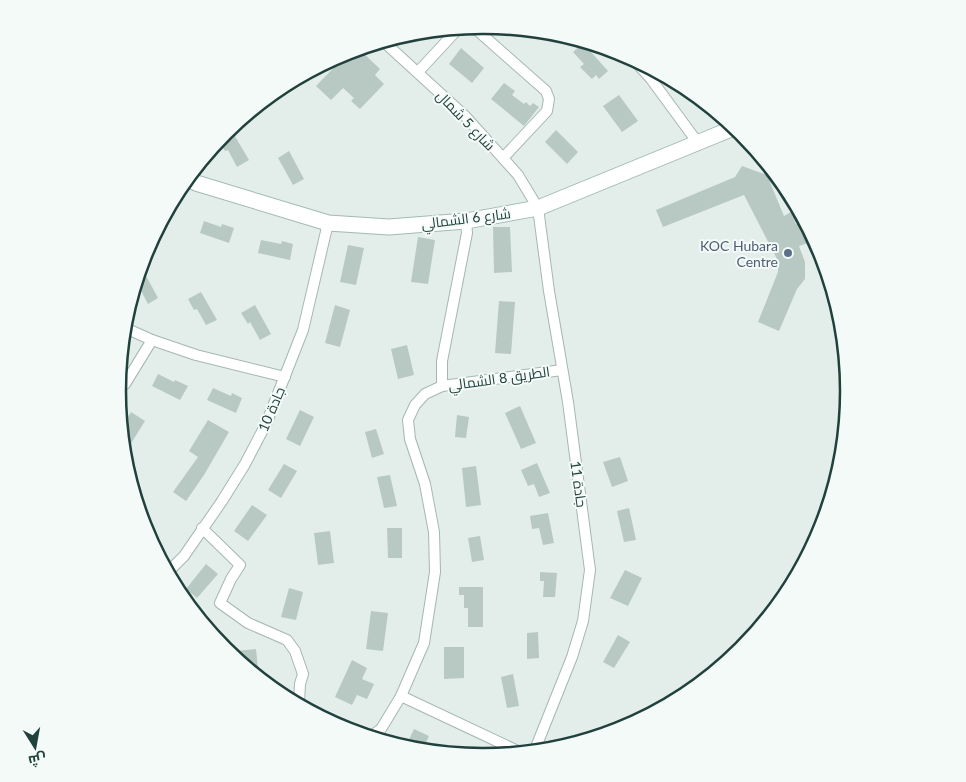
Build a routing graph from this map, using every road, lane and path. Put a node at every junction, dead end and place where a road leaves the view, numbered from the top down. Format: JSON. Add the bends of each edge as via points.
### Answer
{"nodes":[{"id":1,"x":482,"y":34,"type":"edge"},
{"id":2,"x":452,"y":36,"type":"edge"},
{"id":3,"x":389,"y":47,"type":"edge"},
{"id":4,"x":418,"y":72,"type":"junction"},
{"id":5,"x":646,"y":74,"type":"edge"},
{"id":6,"x":728,"y":130,"type":"edge"},
{"id":7,"x":698,"y":143,"type":"junction"},
{"id":8,"x":503,"y":158,"type":"junction"},
{"id":9,"x":194,"y":182,"type":"edge"},
{"id":10,"x":538,"y":208,"type":"junction"},
{"id":11,"x":466,"y":221,"type":"junction"},
{"id":12,"x":328,"y":223,"type":"junction"},
{"id":13,"x":131,"y":331,"type":"edge"},
{"id":14,"x":152,"y":340,"type":"junction"},
{"id":15,"x":562,"y":370,"type":"junction"},
{"id":16,"x":285,"y":377,"type":"junction"},
{"id":17,"x":126,"y":382,"type":"edge"},
{"id":18,"x":442,"y":386,"type":"junction"},
{"id":19,"x":202,"y":528,"type":"junction"},
{"id":20,"x":173,"y":567,"type":"edge"},
{"id":21,"x":401,"y":696,"type":"junction"},
{"id":22,"x":300,"y":697,"type":"edge"},
{"id":23,"x":377,"y":732,"type":"edge"},
{"id":24,"x":537,"y":744,"type":"edge"},
{"id":25,"x":509,"y":747,"type":"edge"}],
"edges":[{"from":1,"to":8,"type":"street","via":[[546,91],[549,99],[547,111]]},
{"from":2,"to":4,"type":"street"},
{"from":3,"to":4,"type":"street","name":"شارع 5 شمال"},
{"from":4,"to":8,"type":"street","name":"شارع 5 شمال","via":[[466,117]]},
{"from":5,"to":7,"type":"street"},
{"from":6,"to":7,"type":"street","name":"شارع 6 الشمالي"},
{"from":7,"to":10,"type":"street","name":"شارع 6 الشمالي"},
{"from":8,"to":10,"type":"street","name":"شارع 5 شمال","via":[[518,175]]},
{"from":9,"to":12,"type":"street","name":"شارع 6 الشمالي"},
{"from":10,"to":11,"type":"street","name":"شارع 6 الشمالي"},
{"from":10,"to":15,"type":"street","name":"جادة 11"},
{"from":11,"to":12,"type":"street","name":"شارع 6 الشمالي","via":[[389,226]]},
{"from":11,"to":18,"type":"street","via":[[467,233],[442,361]]},
{"from":12,"to":16,"type":"street","name":"جادة 10","via":[[303,330]]},
{"from":13,"to":14,"type":"street"},
{"from":14,"to":16,"type":"street","via":[[196,355]]},
{"from":14,"to":17,"type":"street"},
{"from":15,"to":18,"type":"street","name":"الطريق 8 الشمالي"},
{"from":15,"to":24,"type":"street","name":"جادة 11","via":[[590,570],[584,621]]},
{"from":16,"to":19,"type":"street","name":"جادة 10","via":[[245,464]]},
{"from":18,"to":21,"type":"street","name":"الطريق 8 الشمالي","via":[[425,394],[414,405],[408,420],[434,532],[435,572],[424,643]]},
{"from":19,"to":20,"type":"street","name":"جادة 10"},
{"from":19,"to":22,"type":"street","via":[[240,565],[220,602],[248,623],[287,640],[295,651],[303,674]]},
{"from":21,"to":23,"type":"street","name":"الطريق 8 الشمالي"},
{"from":21,"to":25,"type":"street"}]}
